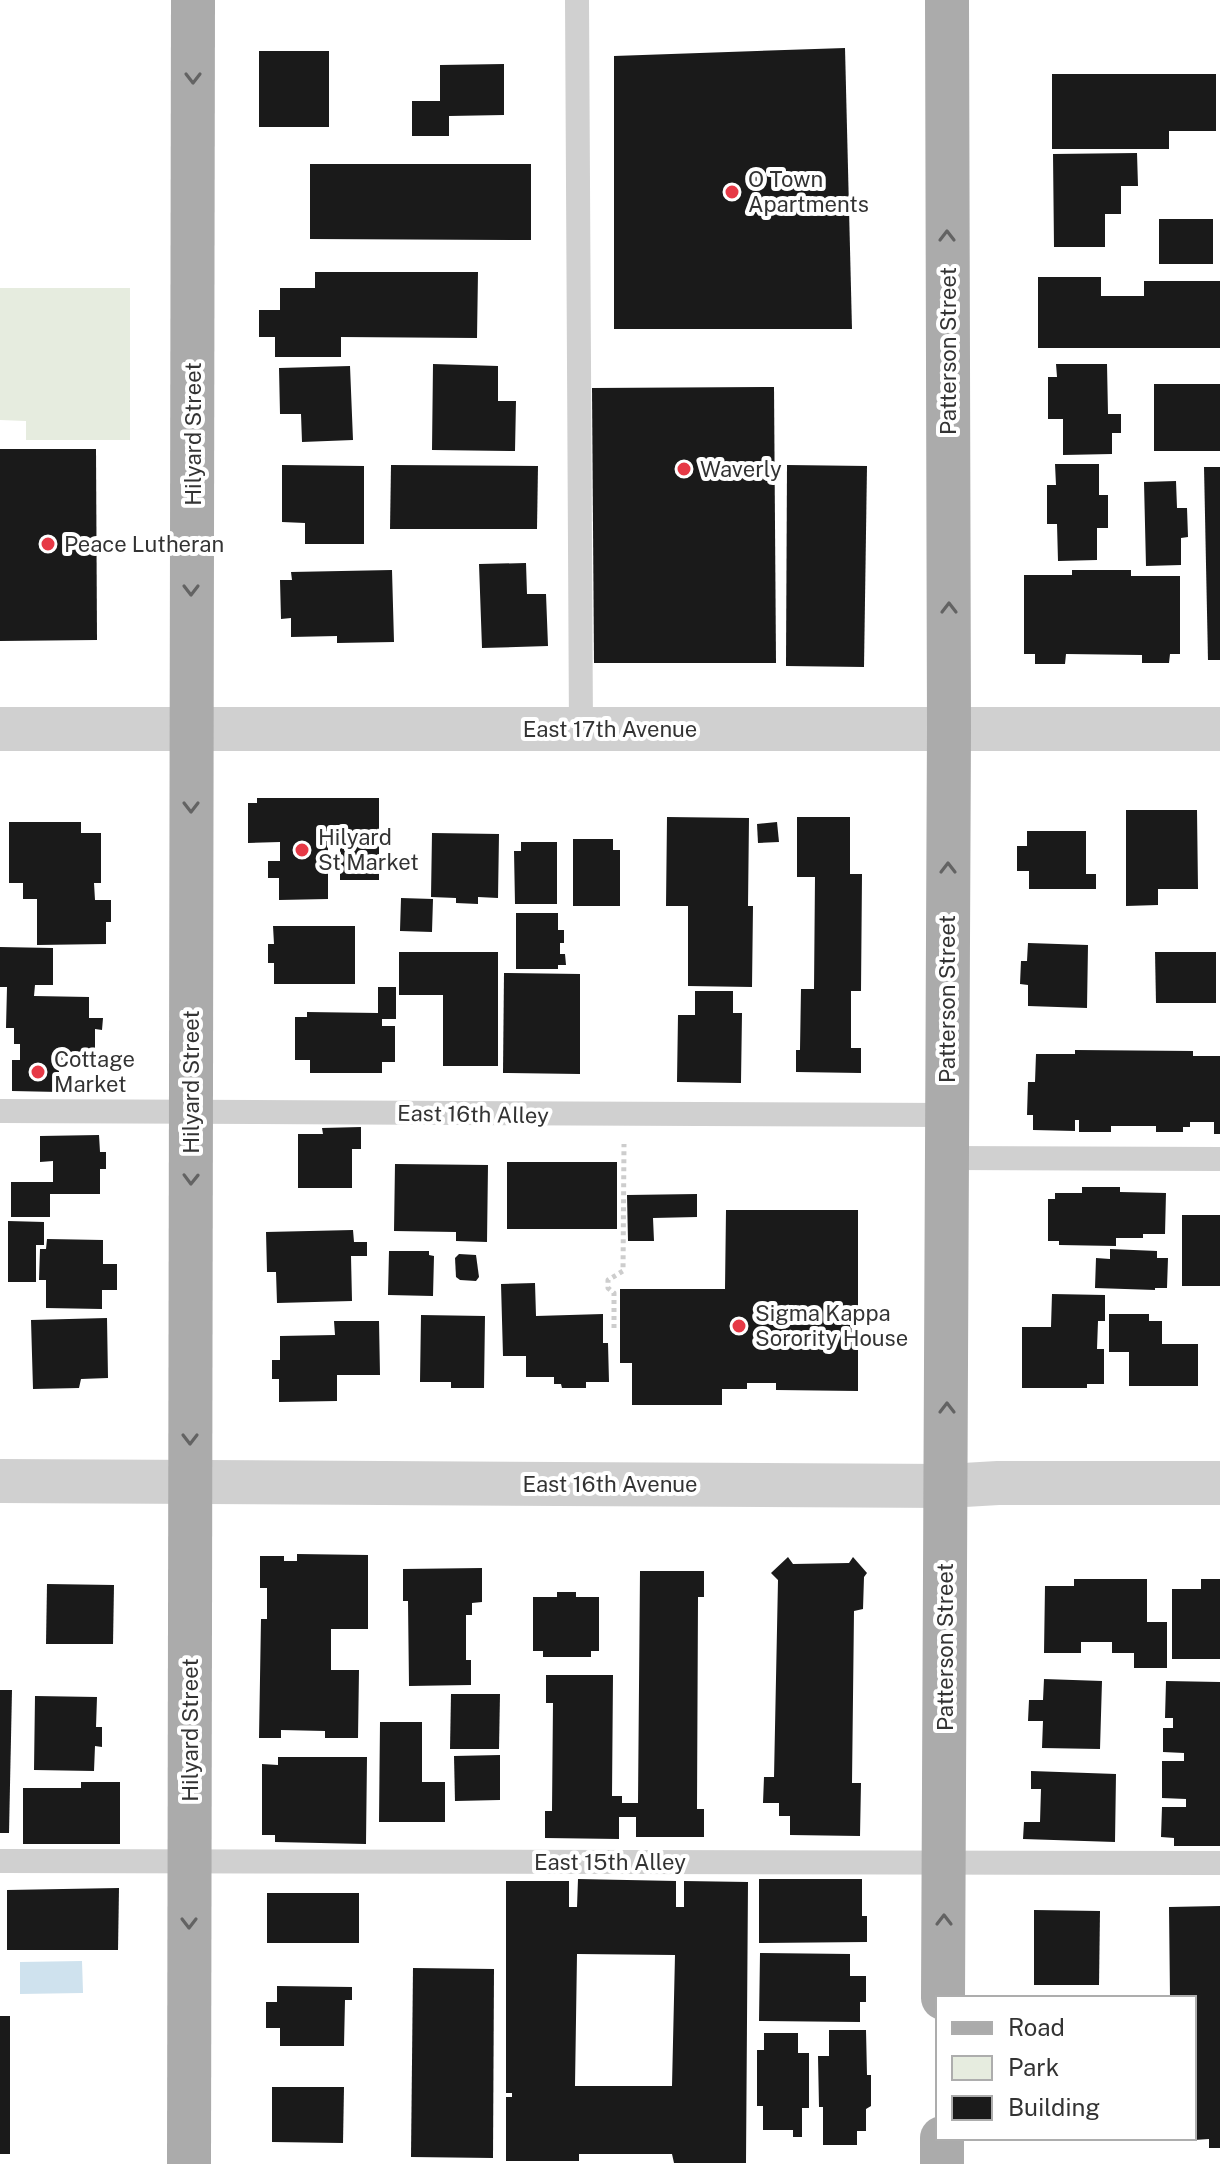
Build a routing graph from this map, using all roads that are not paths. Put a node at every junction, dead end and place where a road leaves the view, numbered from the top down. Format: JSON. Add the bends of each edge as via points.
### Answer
{"nodes":[{"id":1,"x":193,"y":0,"type":"edge"},
{"id":2,"x":577,"y":0,"type":"edge"},
{"id":3,"x":947,"y":0,"type":"edge"},
{"id":4,"x":0,"y":729,"type":"edge"},
{"id":5,"x":191,"y":729,"type":"junction"},
{"id":6,"x":581,"y":729,"type":"junction"},
{"id":7,"x":949,"y":729,"type":"junction"},
{"id":8,"x":1220,"y":729,"type":"edge"},
{"id":9,"x":0,"y":1111,"type":"edge"},
{"id":10,"x":193,"y":1111,"type":"junction"},
{"id":11,"x":947,"y":1136,"type":"junction"},
{"id":12,"x":1220,"y":1159,"type":"edge"},
{"id":13,"x":0,"y":1481,"type":"edge"},
{"id":14,"x":190,"y":1481,"type":"junction"},
{"id":15,"x":1220,"y":1483,"type":"edge"},
{"id":16,"x":947,"y":1486,"type":"junction"},
{"id":17,"x":0,"y":1861,"type":"edge"},
{"id":18,"x":190,"y":1862,"type":"junction"},
{"id":19,"x":944,"y":1862,"type":"junction"},
{"id":20,"x":1220,"y":1863,"type":"edge"},
{"id":21,"x":943,"y":1996,"type":"edge"},
{"id":22,"x":942,"y":2140,"type":"edge"},
{"id":23,"x":189,"y":2164,"type":"edge"},
{"id":24,"x":942,"y":2164,"type":"edge"}],
"edges":[{"from":1,"to":5,"type":"main road","name":"Hilyard Street","one_way":true},
{"from":2,"to":6,"type":"lane"},
{"from":7,"to":3,"type":"main road","name":"Patterson Street","one_way":true},
{"from":4,"to":5,"type":"street","name":"East 17th Avenue"},
{"from":5,"to":6,"type":"street","name":"East 17th Avenue"},
{"from":5,"to":10,"type":"main road","name":"Hilyard Street","one_way":true},
{"from":6,"to":7,"type":"street","name":"East 17th Avenue"},
{"from":7,"to":8,"type":"street","name":"East 17th Avenue"},
{"from":11,"to":7,"type":"main road","name":"Patterson Street","one_way":true},
{"from":9,"to":10,"type":"lane","name":"East 16th Alley"},
{"from":10,"to":11,"type":"lane","name":"East 16th Alley","via":[[624,1115]]},
{"from":10,"to":14,"type":"main road","name":"Hilyard Street","one_way":true},
{"from":11,"to":12,"type":"lane","name":"East 16th Alley"},
{"from":16,"to":11,"type":"main road","name":"Patterson Street","one_way":true},
{"from":13,"to":14,"type":"street","name":"East 16th Avenue"},
{"from":14,"to":16,"type":"street","name":"East 16th Avenue"},
{"from":14,"to":18,"type":"main road","name":"Hilyard Street"},
{"from":15,"to":16,"type":"street","name":"East 16th Avenue"},
{"from":16,"to":19,"type":"main road","name":"Patterson Street"},
{"from":17,"to":18,"type":"lane","name":"East 15th Alley"},
{"from":18,"to":19,"type":"lane","name":"East 15th Alley"},
{"from":18,"to":23,"type":"main road","name":"Hilyard Street","one_way":true},
{"from":19,"to":20,"type":"lane","name":"East 15th Alley"},
{"from":21,"to":19,"type":"main road","name":"Patterson Street","one_way":true},
{"from":22,"to":24,"type":"main road"}]}
